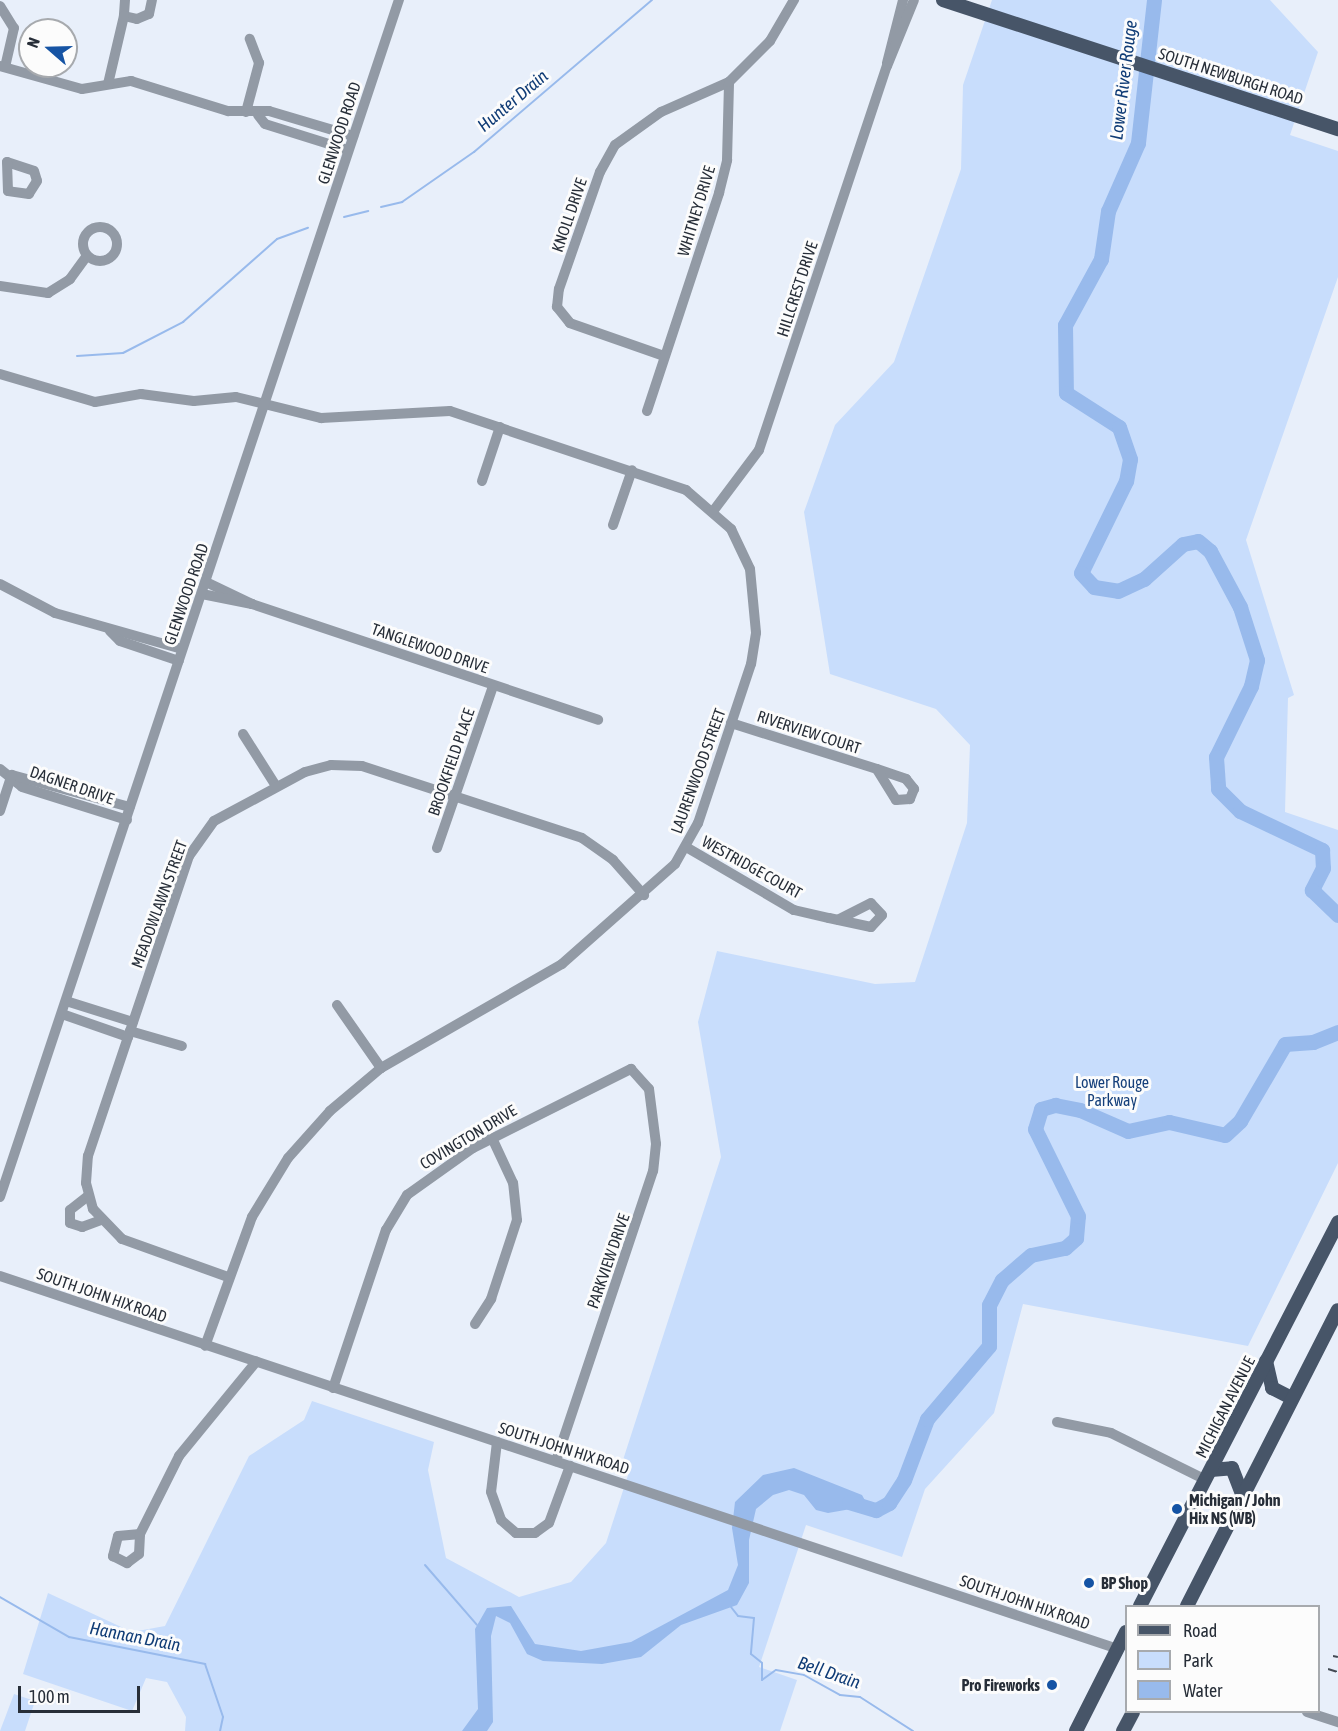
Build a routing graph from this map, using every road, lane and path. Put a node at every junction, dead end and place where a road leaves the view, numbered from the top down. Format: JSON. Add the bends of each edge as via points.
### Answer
{"nodes":[{"id":1,"x":125,"y":0,"type":"edge"},
{"id":2,"x":152,"y":0,"type":"edge"},
{"id":3,"x":399,"y":0,"type":"edge"},
{"id":4,"x":794,"y":0,"type":"edge"},
{"id":5,"x":903,"y":0,"type":"edge"},
{"id":6,"x":914,"y":0,"type":"edge"},
{"id":7,"x":944,"y":0,"type":"edge"},
{"id":8,"x":0,"y":6,"type":"edge"},
{"id":9,"x":124,"y":16,"type":"junction"},
{"id":10,"x":250,"y":39,"type":"dead end"},
{"id":11,"x":2,"y":66,"type":"edge"},
{"id":12,"x":887,"y":66,"type":"junction"},
{"id":13,"x":729,"y":82,"type":"junction"},
{"id":14,"x":108,"y":84,"type":"junction"},
{"id":15,"x":246,"y":112,"type":"junction"},
{"id":16,"x":258,"y":115,"type":"junction"},
{"id":17,"x":303,"y":120,"type":"junction"},
{"id":18,"x":1338,"y":129,"type":"edge"},
{"id":19,"x":298,"y":134,"type":"junction"},
{"id":20,"x":353,"y":136,"type":"junction"},
{"id":21,"x":348,"y":150,"type":"junction"},
{"id":22,"x":85,"y":258,"type":"dead end"},
{"id":23,"x":0,"y":286,"type":"edge"},
{"id":24,"x":664,"y":356,"type":"junction"},
{"id":25,"x":3,"y":375,"type":"edge"},
{"id":26,"x":265,"y":405,"type":"junction"},
{"id":27,"x":647,"y":411,"type":"dead end"},
{"id":28,"x":500,"y":427,"type":"junction"},
{"id":29,"x":632,"y":470,"type":"junction"},
{"id":30,"x":482,"y":481,"type":"dead end"},
{"id":31,"x":714,"y":510,"type":"junction"},
{"id":32,"x":613,"y":525,"type":"dead end"},
{"id":33,"x":206,"y":582,"type":"junction"},
{"id":34,"x":0,"y":584,"type":"edge"},
{"id":35,"x":202,"y":594,"type":"junction"},
{"id":36,"x":252,"y":604,"type":"junction"},
{"id":37,"x":110,"y":631,"type":"junction"},
{"id":38,"x":182,"y":649,"type":"junction"},
{"id":39,"x":178,"y":661,"type":"junction"},
{"id":40,"x":493,"y":686,"type":"junction"},
{"id":41,"x":598,"y":720,"type":"dead end"},
{"id":42,"x":731,"y":723,"type":"junction"},
{"id":43,"x":243,"y":734,"type":"dead end"},
{"id":44,"x":0,"y":770,"type":"edge"},
{"id":45,"x":877,"y":770,"type":"dead end"},
{"id":46,"x":12,"y":775,"type":"junction"},
{"id":47,"x":276,"y":786,"type":"junction"},
{"id":48,"x":457,"y":796,"type":"junction"},
{"id":49,"x":130,"y":807,"type":"junction"},
{"id":50,"x":0,"y":811,"type":"edge"},
{"id":51,"x":127,"y":820,"type":"junction"},
{"id":52,"x":437,"y":848,"type":"dead end"},
{"id":53,"x":686,"y":848,"type":"junction"},
{"id":54,"x":644,"y":895,"type":"junction"},
{"id":55,"x":838,"y":920,"type":"dead end"},
{"id":56,"x":66,"y":1001,"type":"junction"},
{"id":57,"x":337,"y":1005,"type":"dead end"},
{"id":58,"x":62,"y":1014,"type":"junction"},
{"id":59,"x":130,"y":1030,"type":"junction"},
{"id":60,"x":182,"y":1046,"type":"dead end"},
{"id":61,"x":381,"y":1068,"type":"junction"},
{"id":62,"x":635,"y":1070,"type":"joint"},
{"id":63,"x":492,"y":1138,"type":"junction"},
{"id":64,"x":88,"y":1196,"type":"junction"},
{"id":65,"x":0,"y":1197,"type":"edge"},
{"id":66,"x":101,"y":1220,"type":"junction"},
{"id":67,"x":1338,"y":1222,"type":"edge"},
{"id":68,"x":0,"y":1276,"type":"edge"},
{"id":69,"x":228,"y":1276,"type":"junction"},
{"id":70,"x":1338,"y":1310,"type":"edge"},
{"id":71,"x":475,"y":1324,"type":"dead end"},
{"id":72,"x":205,"y":1346,"type":"junction"},
{"id":73,"x":1266,"y":1361,"type":"junction"},
{"id":74,"x":256,"y":1362,"type":"junction"},
{"id":75,"x":333,"y":1388,"type":"junction"},
{"id":76,"x":1292,"y":1398,"type":"junction"},
{"id":77,"x":1057,"y":1422,"type":"dead end"},
{"id":78,"x":497,"y":1442,"type":"junction"},
{"id":79,"x":556,"y":1461,"type":"junction"},
{"id":80,"x":570,"y":1466,"type":"junction"},
{"id":81,"x":1208,"y":1475,"type":"junction"},
{"id":82,"x":1243,"y":1496,"type":"junction"},
{"id":83,"x":140,"y":1534,"type":"dead end"},
{"id":84,"x":1141,"y":1605,"type":"edge"},
{"id":85,"x":1188,"y":1605,"type":"edge"},
{"id":86,"x":1125,"y":1634,"type":"edge"},
{"id":87,"x":1118,"y":1649,"type":"junction"},
{"id":88,"x":1132,"y":1713,"type":"edge"},
{"id":89,"x":1310,"y":1713,"type":"edge"},
{"id":90,"x":1338,"y":1722,"type":"edge"},
{"id":91,"x":1076,"y":1731,"type":"edge"},
{"id":92,"x":1123,"y":1731,"type":"edge"}],
"edges":[{"from":1,"to":9,"type":"street"},
{"from":2,"to":9,"type":"street","via":[[146,17]]},
{"from":3,"to":20,"type":"street","name":"GLENWOOD ROAD"},
{"from":4,"to":13,"type":"street","via":[[770,41]]},
{"from":5,"to":12,"type":"street","name":"HILLCREST DRIVE"},
{"from":6,"to":12,"type":"street","name":"HILLCREST DRIVE"},
{"from":7,"to":18,"type":"main road","name":"SOUTH NEWBURGH ROAD"},
{"from":8,"to":11,"type":"street","via":[[14,28]]},
{"from":9,"to":14,"type":"street"},
{"from":10,"to":15,"type":"street","via":[[259,63]]},
{"from":11,"to":14,"type":"street","via":[[82,89]]},
{"from":12,"to":31,"type":"street","name":"HILLCREST DRIVE","via":[[759,450]]},
{"from":13,"to":24,"type":"street","name":"WHITNEY DRIVE","via":[[727,160]]},
{"from":13,"to":24,"type":"street","name":"KNOLL DRIVE","via":[[661,112],[615,145],[600,172],[559,290],[557,307],[570,323]]},
{"from":14,"to":15,"type":"street","via":[[131,81]]},
{"from":15,"to":16,"type":"street"},
{"from":16,"to":17,"type":"street","via":[[269,111]]},
{"from":16,"to":19,"type":"street","via":[[265,124]]},
{"from":17,"to":19,"type":"street"},
{"from":17,"to":20,"type":"street"},
{"from":19,"to":21,"type":"street"},
{"from":20,"to":21,"type":"street","name":"GLENWOOD ROAD"},
{"from":21,"to":26,"type":"street","name":"GLENWOOD ROAD"},
{"from":22,"to":23,"type":"street","via":[[70,279],[48,293]]},
{"from":24,"to":27,"type":"street","name":"WHITNEY DRIVE"},
{"from":25,"to":26,"type":"street","name":"LAURENWOOD STREET","via":[[95,402],[155,394],[194,400],[236,397]]},
{"from":26,"to":28,"type":"street","name":"LAURENWOOD STREET","via":[[321,418],[436,409]]},
{"from":26,"to":33,"type":"street","name":"GLENWOOD ROAD"},
{"from":28,"to":29,"type":"street","name":"LAURENWOOD STREET"},
{"from":28,"to":30,"type":"street"},
{"from":29,"to":31,"type":"street","name":"LAURENWOOD STREET","via":[[686,490]]},
{"from":29,"to":32,"type":"street"},
{"from":31,"to":42,"type":"street","name":"LAURENWOOD STREET","via":[[744,553],[754,604],[753,654]]},
{"from":33,"to":35,"type":"street","name":"GLENWOOD ROAD"},
{"from":33,"to":36,"type":"street","name":"TANGLEWOOD DRIVE"},
{"from":34,"to":37,"type":"street","via":[[45,610]]},
{"from":35,"to":36,"type":"street","name":"TANGLEWOOD DRIVE"},
{"from":35,"to":38,"type":"street","name":"GLENWOOD ROAD"},
{"from":36,"to":40,"type":"street","name":"TANGLEWOOD DRIVE"},
{"from":37,"to":38,"type":"street","via":[[124,630]]},
{"from":37,"to":39,"type":"street","via":[[120,641]]},
{"from":38,"to":39,"type":"street","name":"GLENWOOD ROAD"},
{"from":39,"to":49,"type":"street","name":"GLENWOOD ROAD"},
{"from":40,"to":41,"type":"street","name":"TANGLEWOOD DRIVE"},
{"from":40,"to":48,"type":"street","name":"BROOKFIELD PLACE"},
{"from":42,"to":45,"type":"street","name":"RIVERVIEW COURT"},
{"from":42,"to":53,"type":"street","name":"LAURENWOOD STREET"},
{"from":43,"to":47,"type":"street"},
{"from":44,"to":46,"type":"street","name":"DAGNER DRIVE"},
{"from":46,"to":49,"type":"street","name":"DAGNER DRIVE"},
{"from":46,"to":50,"type":"street"},
{"from":46,"to":51,"type":"street","name":"DAGNER DRIVE","via":[[22,787]]},
{"from":47,"to":48,"type":"street","name":"MEADOWLAWN STREET","via":[[316,768],[349,764]]},
{"from":47,"to":59,"type":"street","name":"MEADOWLAWN STREET","via":[[221,815],[194,845]]},
{"from":48,"to":52,"type":"street","name":"BROOKFIELD PLACE"},
{"from":48,"to":54,"type":"street","name":"MEADOWLAWN STREET","via":[[582,838],[613,860]]},
{"from":49,"to":51,"type":"street","name":"GLENWOOD ROAD"},
{"from":51,"to":56,"type":"street","name":"GLENWOOD ROAD"},
{"from":53,"to":54,"type":"street","name":"LAURENWOOD STREET"},
{"from":53,"to":55,"type":"street","name":"WESTRIDGE COURT","via":[[788,908]]},
{"from":54,"to":61,"type":"street","name":"LAURENWOOD STREET","via":[[537,982]]},
{"from":56,"to":58,"type":"street","name":"GLENWOOD ROAD"},
{"from":56,"to":59,"type":"street"},
{"from":57,"to":61,"type":"street"},
{"from":58,"to":59,"type":"street"},
{"from":58,"to":65,"type":"street","name":"GLENWOOD ROAD"},
{"from":59,"to":60,"type":"street"},
{"from":59,"to":64,"type":"street","name":"MEADOWLAWN STREET","via":[[88,1156]]},
{"from":61,"to":69,"type":"street","name":"LAURENWOOD STREET","via":[[330,1111],[288,1158],[252,1217]]},
{"from":62,"to":63,"type":"street","name":"COVINGTON DRIVE","via":[[619,1071]]},
{"from":62,"to":79,"type":"street","name":"PARKVIEW DRIVE","via":[[649,1089],[656,1144],[653,1171]]},
{"from":63,"to":71,"type":"street","via":[[513,1183],[518,1220],[500,1277]]},
{"from":63,"to":75,"type":"street","name":"COVINGTON DRIVE","via":[[422,1183],[396,1211]]},
{"from":64,"to":66,"type":"street","name":"MEADOWLAWN STREET"},
{"from":64,"to":66,"type":"street","via":[[70,1210],[70,1223],[82,1227]]},
{"from":66,"to":69,"type":"street","name":"MEADOWLAWN STREET","via":[[129,1243]]},
{"from":67,"to":73,"type":"main road","name":"MICHIGAN AVENUE"},
{"from":68,"to":72,"type":"street","name":"SOUTH JOHN HIX ROAD"},
{"from":69,"to":72,"type":"street","name":"LAURENWOOD STREET"},
{"from":70,"to":76,"type":"main road"},
{"from":72,"to":74,"type":"street","name":"SOUTH JOHN HIX ROAD"},
{"from":73,"to":76,"type":"main road","via":[[1272,1388]]},
{"from":73,"to":81,"type":"main road","name":"MICHIGAN AVENUE"},
{"from":74,"to":75,"type":"street","name":"SOUTH JOHN HIX ROAD"},
{"from":74,"to":83,"type":"street","via":[[186,1445]]},
{"from":75,"to":78,"type":"street","name":"SOUTH JOHN HIX ROAD"},
{"from":76,"to":82,"type":"main road"},
{"from":77,"to":81,"type":"street","via":[[1111,1432]]},
{"from":78,"to":79,"type":"street","name":"SOUTH JOHN HIX ROAD"},
{"from":78,"to":80,"type":"street","via":[[491,1492],[501,1520],[516,1533],[535,1533],[549,1523]]},
{"from":79,"to":80,"type":"street","name":"SOUTH JOHN HIX ROAD"},
{"from":80,"to":87,"type":"street","name":"SOUTH JOHN HIX ROAD"},
{"from":81,"to":82,"type":"main road","via":[[1232,1468]]},
{"from":81,"to":84,"type":"main road","name":"MICHIGAN AVENUE"},
{"from":82,"to":85,"type":"main road"},
{"from":86,"to":87,"type":"main road"},
{"from":87,"to":91,"type":"main road"},
{"from":88,"to":92,"type":"main road"},
{"from":89,"to":90,"type":"street"}]}
